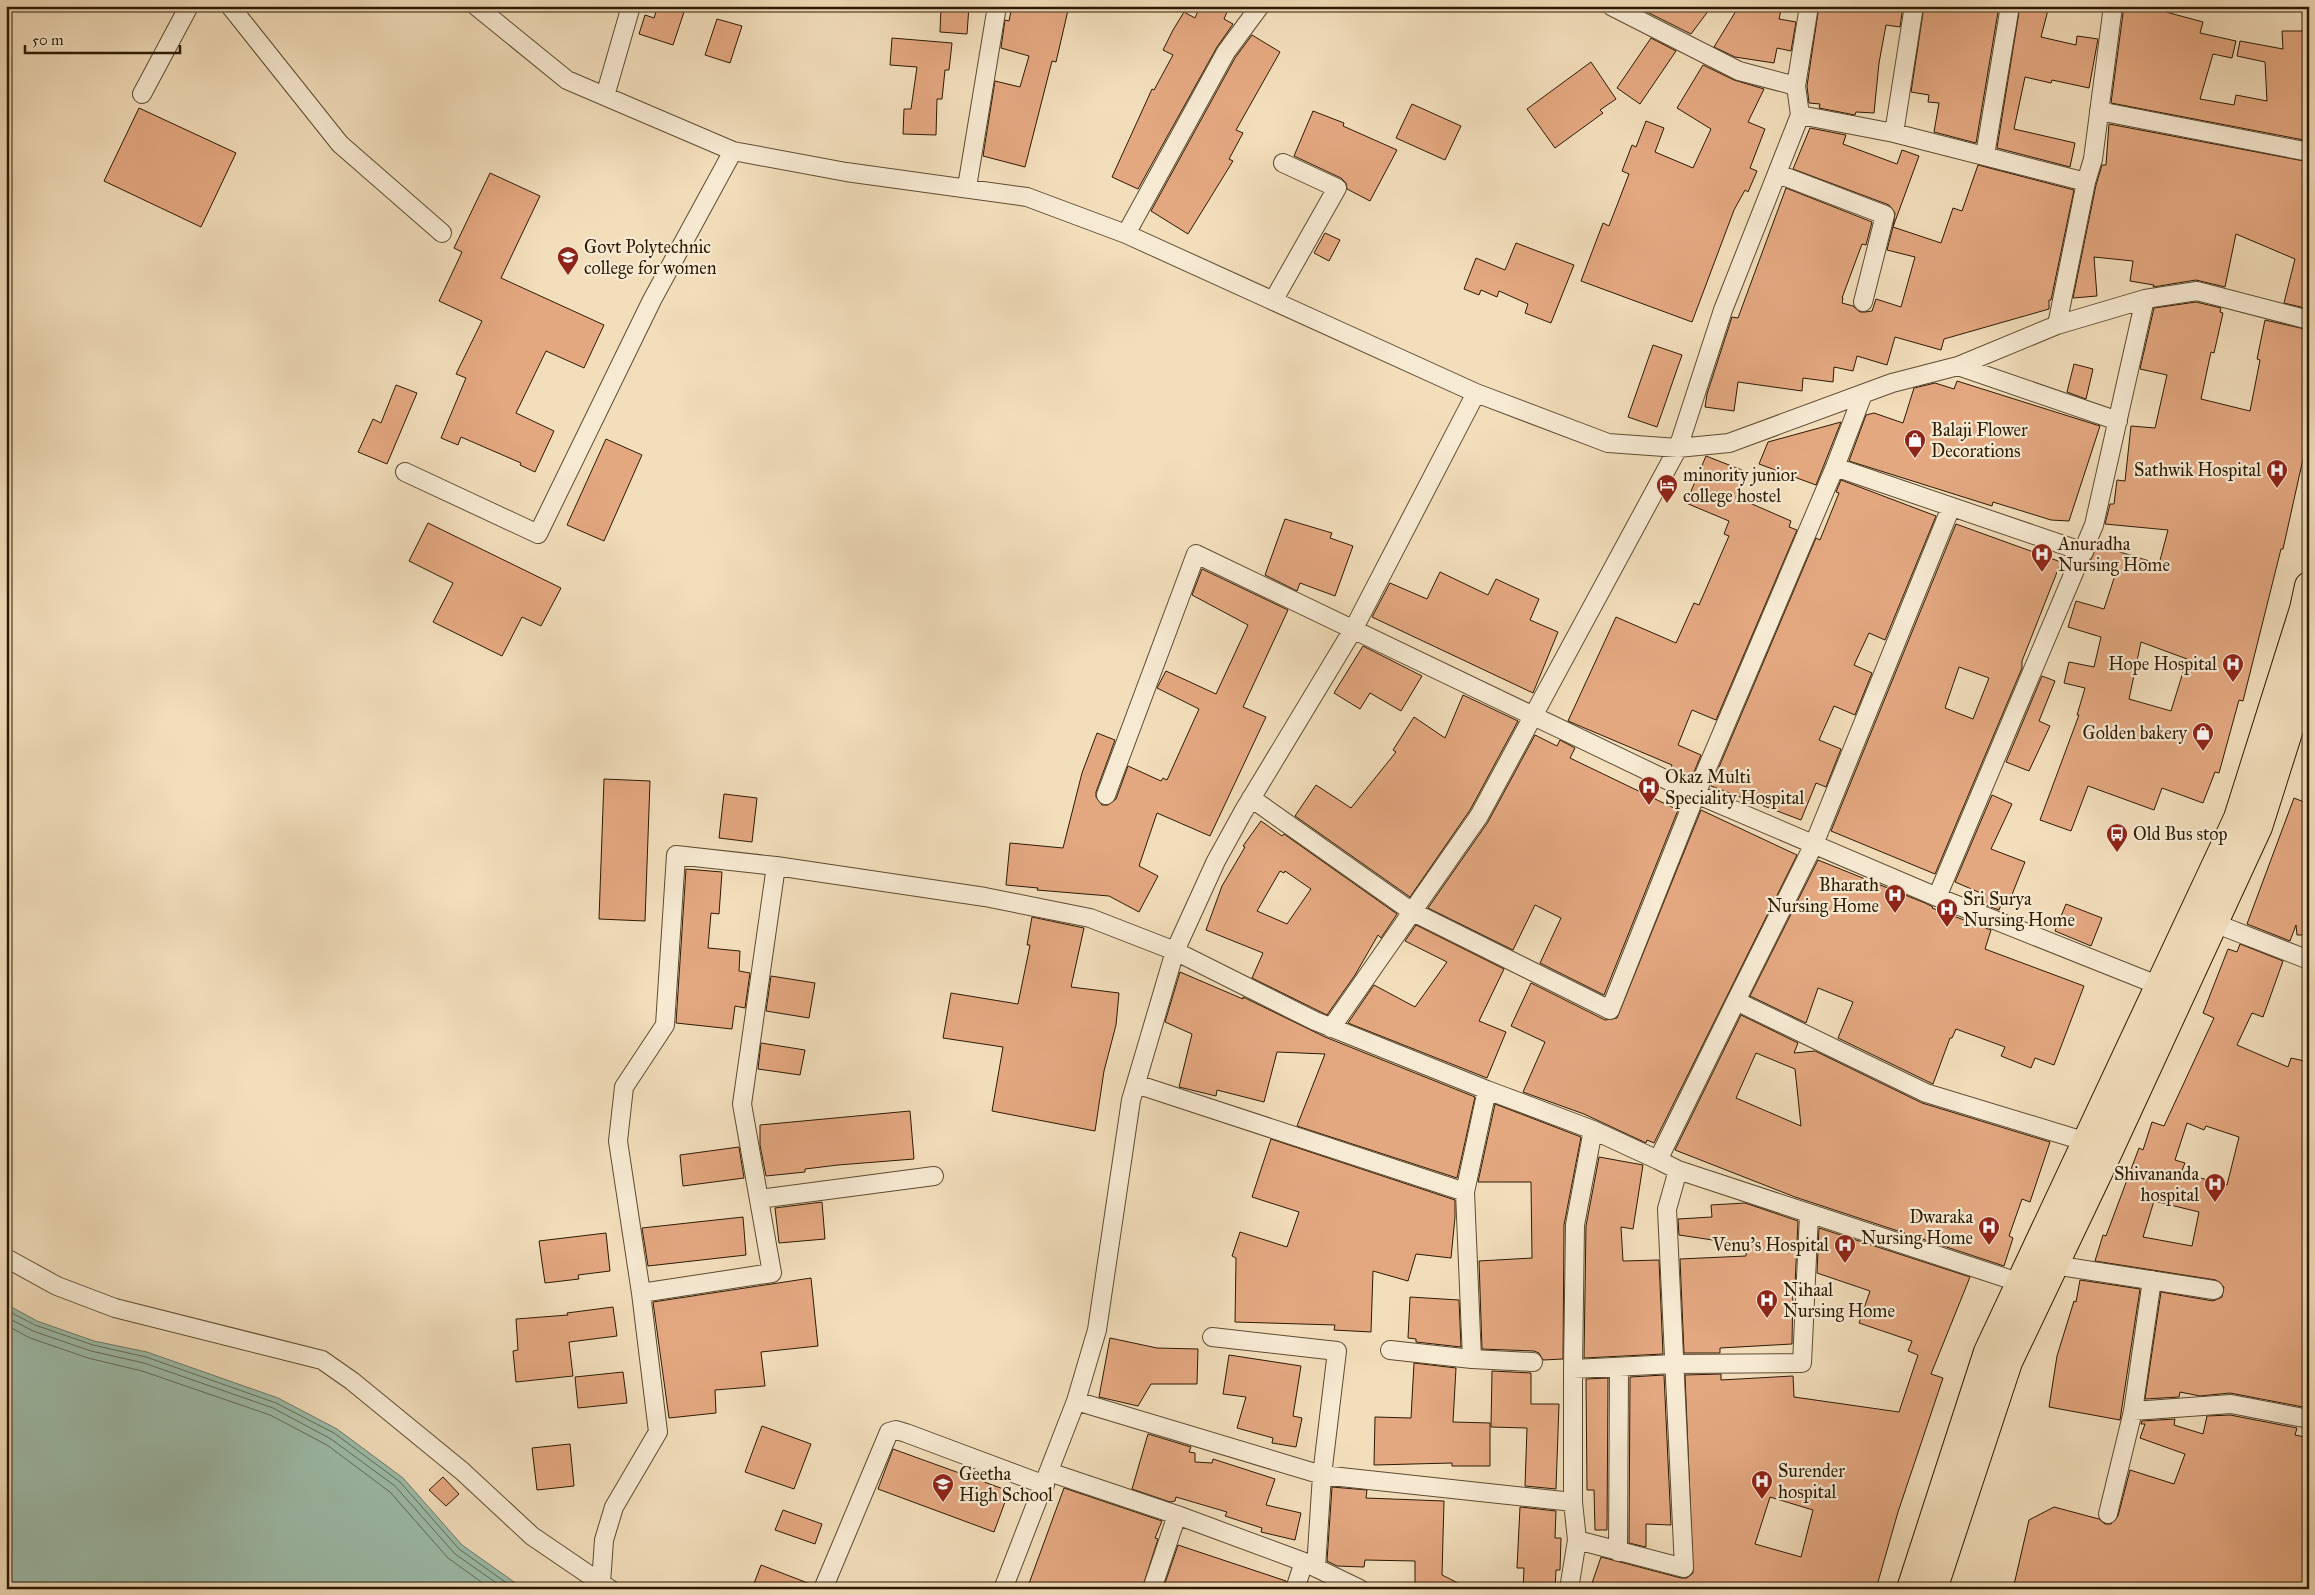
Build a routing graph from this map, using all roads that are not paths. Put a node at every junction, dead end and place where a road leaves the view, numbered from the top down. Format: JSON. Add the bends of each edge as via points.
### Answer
{"nodes":[{"id":1,"x":188,"y":6,"type":"edge"},
{"id":2,"x":230,"y":6,"type":"edge"},
{"id":3,"x":631,"y":6,"type":"edge"},
{"id":4,"x":1260,"y":6,"type":"edge"},
{"id":5,"x":1611,"y":6,"type":"edge"},
{"id":6,"x":1809,"y":6,"type":"edge"},
{"id":7,"x":1914,"y":6,"type":"edge"},
{"id":8,"x":2010,"y":6,"type":"edge"},
{"id":9,"x":2113,"y":6,"type":"edge"},
{"id":10,"x":993,"y":7,"type":"edge"},
{"id":11,"x":483,"y":8,"type":"edge"},
{"id":12,"x":1796,"y":86,"type":"junction"},
{"id":13,"x":142,"y":94,"type":"dead end"},
{"id":14,"x":605,"y":96,"type":"junction"},
{"id":15,"x":2099,"y":111,"type":"junction"},
{"id":16,"x":1800,"y":115,"type":"junction"},
{"id":17,"x":1894,"y":134,"type":"junction"},
{"id":18,"x":733,"y":151,"type":"junction"},
{"id":19,"x":2309,"y":152,"type":"edge"},
{"id":20,"x":1985,"y":155,"type":"junction"},
{"id":21,"x":1283,"y":164,"type":"dead end"},
{"id":22,"x":1778,"y":174,"type":"junction"},
{"id":23,"x":2086,"y":182,"type":"junction"},
{"id":24,"x":967,"y":187,"type":"junction"},
{"id":25,"x":442,"y":233,"type":"dead end"},
{"id":26,"x":1126,"y":234,"type":"junction"},
{"id":27,"x":2145,"y":299,"type":"junction"},
{"id":28,"x":1273,"y":301,"type":"junction"},
{"id":29,"x":1863,"y":302,"type":"dead end"},
{"id":30,"x":2309,"y":320,"type":"edge"},
{"id":31,"x":2057,"y":325,"type":"junction"},
{"id":32,"x":1958,"y":366,"type":"junction"},
{"id":33,"x":1476,"y":393,"type":"junction"},
{"id":34,"x":1863,"y":394,"type":"junction"},
{"id":35,"x":2118,"y":421,"type":"junction"},
{"id":36,"x":1678,"y":448,"type":"junction"},
{"id":37,"x":1835,"y":467,"type":"junction"},
{"id":38,"x":405,"y":472,"type":"dead end"},
{"id":39,"x":1951,"y":507,"type":"junction"},
{"id":40,"x":2084,"y":552,"type":"junction"},
{"id":41,"x":2309,"y":586,"type":"edge"},
{"id":42,"x":1354,"y":628,"type":"junction"},
{"id":43,"x":2309,"y":666,"type":"edge"},
{"id":44,"x":1535,"y":718,"type":"junction"},
{"id":45,"x":1696,"y":794,"type":"junction"},
{"id":46,"x":1106,"y":795,"type":"dead end"},
{"id":47,"x":1251,"y":798,"type":"junction"},
{"id":48,"x":1814,"y":844,"type":"junction"},
{"id":49,"x":776,"y":866,"type":"junction"},
{"id":50,"x":1937,"y":897,"type":"junction"},
{"id":51,"x":1411,"y":911,"type":"junction"},
{"id":52,"x":2214,"y":923,"type":"junction"},
{"id":53,"x":1175,"y":951,"type":"junction"},
{"id":54,"x":2309,"y":960,"type":"edge"},
{"id":55,"x":2160,"y":986,"type":"junction"},
{"id":56,"x":1736,"y":1001,"type":"junction"},
{"id":57,"x":1331,"y":1028,"type":"junction"},
{"id":58,"x":1136,"y":1084,"type":"junction"},
{"id":59,"x":1487,"y":1090,"type":"junction"},
{"id":60,"x":1593,"y":1130,"type":"junction"},
{"id":61,"x":2087,"y":1142,"type":"junction"},
{"id":62,"x":1658,"y":1160,"type":"junction"},
{"id":63,"x":1678,"y":1170,"type":"junction"},
{"id":64,"x":934,"y":1176,"type":"dead end"},
{"id":65,"x":1465,"y":1192,"type":"junction"},
{"id":66,"x":759,"y":1199,"type":"junction"},
{"id":67,"x":1809,"y":1214,"type":"junction"},
{"id":68,"x":6,"y":1258,"type":"edge"},
{"id":69,"x":2054,"y":1265,"type":"junction"},
{"id":70,"x":2152,"y":1280,"type":"junction"},
{"id":71,"x":2021,"y":1283,"type":"junction"},
{"id":72,"x":2214,"y":1290,"type":"dead end"},
{"id":73,"x":641,"y":1293,"type":"junction"},
{"id":74,"x":1212,"y":1337,"type":"dead end"},
{"id":75,"x":1390,"y":1350,"type":"dead end"},
{"id":76,"x":1472,"y":1359,"type":"junction"},
{"id":77,"x":1533,"y":1362,"type":"dead end"},
{"id":78,"x":1674,"y":1364,"type":"junction"},
{"id":79,"x":1619,"y":1368,"type":"junction"},
{"id":80,"x":1573,"y":1369,"type":"junction"},
{"id":81,"x":1076,"y":1401,"type":"junction"},
{"id":82,"x":2133,"y":1411,"type":"junction"},
{"id":83,"x":2309,"y":1419,"type":"edge"},
{"id":84,"x":1322,"y":1475,"type":"junction"},
{"id":85,"x":1047,"y":1478,"type":"junction"},
{"id":86,"x":1573,"y":1502,"type":"junction"},
{"id":87,"x":2108,"y":1514,"type":"dead end"},
{"id":88,"x":1177,"y":1515,"type":"junction"},
{"id":89,"x":1577,"y":1540,"type":"junction"},
{"id":90,"x":1618,"y":1552,"type":"junction"},
{"id":91,"x":1310,"y":1565,"type":"junction"},
{"id":92,"x":606,"y":1586,"type":"edge"},
{"id":93,"x":823,"y":1589,"type":"edge"},
{"id":94,"x":1003,"y":1589,"type":"edge"},
{"id":95,"x":1152,"y":1589,"type":"edge"},
{"id":96,"x":1295,"y":1589,"type":"edge"},
{"id":97,"x":1360,"y":1589,"type":"edge"},
{"id":98,"x":1569,"y":1589,"type":"edge"},
{"id":99,"x":1911,"y":1589,"type":"edge"},
{"id":100,"x":1933,"y":1589,"type":"edge"}],
"edges":[{"from":1,"to":13,"type":"street"},
{"from":2,"to":25,"type":"street","via":[[340,144]]},
{"from":3,"to":14,"type":"street"},
{"from":4,"to":26,"type":"street","via":[[1226,52]]},
{"from":5,"to":12,"type":"street","via":[[1739,71]]},
{"from":6,"to":12,"type":"street"},
{"from":7,"to":17,"type":"street"},
{"from":8,"to":20,"type":"street"},
{"from":9,"to":15,"type":"street"},
{"from":10,"to":24,"type":"street"},
{"from":11,"to":14,"type":"street","via":[[568,80]]},
{"from":12,"to":16,"type":"street"},
{"from":14,"to":18,"type":"street"},
{"from":15,"to":19,"type":"street"},
{"from":15,"to":23,"type":"street","via":[[2093,159]]},
{"from":16,"to":17,"type":"street"},
{"from":16,"to":22,"type":"street"},
{"from":17,"to":20,"type":"street"},
{"from":18,"to":24,"type":"street","via":[[846,172]]},
{"from":18,"to":38,"type":"street","via":[[652,300],[538,534]]},
{"from":20,"to":23,"type":"street"},
{"from":21,"to":28,"type":"street","via":[[1337,188]]},
{"from":22,"to":29,"type":"street","via":[[1885,214]]},
{"from":22,"to":36,"type":"street","via":[[1723,310]]},
{"from":23,"to":31,"type":"street"},
{"from":24,"to":26,"type":"street","via":[[1027,197]]},
{"from":26,"to":28,"type":"street"},
{"from":27,"to":30,"type":"street","via":[[2197,291]]},
{"from":27,"to":31,"type":"street"},
{"from":27,"to":35,"type":"street"},
{"from":28,"to":33,"type":"street"},
{"from":31,"to":32,"type":"street"},
{"from":32,"to":34,"type":"street"},
{"from":32,"to":35,"type":"street"},
{"from":33,"to":36,"type":"street","via":[[1608,443]]},
{"from":33,"to":42,"type":"street"},
{"from":34,"to":36,"type":"street","via":[[1730,443]]},
{"from":34,"to":37,"type":"street"},
{"from":35,"to":40,"type":"street","via":[[2097,516]]},
{"from":36,"to":44,"type":"street"},
{"from":37,"to":39,"type":"street"},
{"from":37,"to":45,"type":"street"},
{"from":39,"to":40,"type":"street"},
{"from":39,"to":48,"type":"street"},
{"from":40,"to":50,"type":"street"},
{"from":41,"to":55,"type":"highway","via":[[2238,818]]},
{"from":42,"to":44,"type":"street"},
{"from":42,"to":46,"type":"street","via":[[1196,554]]},
{"from":42,"to":47,"type":"street"},
{"from":43,"to":52,"type":"highway","via":[[2258,827]]},
{"from":44,"to":45,"type":"street"},
{"from":44,"to":51,"type":"street","via":[[1479,816]]},
{"from":45,"to":48,"type":"street"},
{"from":45,"to":51,"type":"street","via":[[1610,1010]]},
{"from":47,"to":51,"type":"street"},
{"from":47,"to":53,"type":"street","via":[[1197,898]]},
{"from":48,"to":50,"type":"street"},
{"from":48,"to":56,"type":"street"},
{"from":49,"to":53,"type":"street","via":[[985,897],[1082,916]]},
{"from":49,"to":66,"type":"street","via":[[742,1104]]},
{"from":49,"to":73,"type":"street","via":[[676,855],[665,1025],[624,1087],[618,1141]]},
{"from":50,"to":55,"type":"street"},
{"from":51,"to":57,"type":"street"},
{"from":52,"to":54,"type":"street"},
{"from":52,"to":69,"type":"highway"},
{"from":53,"to":57,"type":"street"},
{"from":53,"to":58,"type":"street"},
{"from":55,"to":61,"type":"highway"},
{"from":56,"to":61,"type":"street","via":[[1926,1093]]},
{"from":56,"to":62,"type":"street"},
{"from":57,"to":59,"type":"street"},
{"from":58,"to":65,"type":"street"},
{"from":58,"to":81,"type":"street","via":[[1126,1122],[1101,1311]]},
{"from":59,"to":60,"type":"street"},
{"from":59,"to":65,"type":"street"},
{"from":60,"to":62,"type":"street"},
{"from":60,"to":80,"type":"street","via":[[1575,1225]]},
{"from":61,"to":71,"type":"highway"},
{"from":62,"to":63,"type":"street"},
{"from":63,"to":67,"type":"street"},
{"from":63,"to":78,"type":"street","via":[[1667,1209]]},
{"from":64,"to":66,"type":"street"},
{"from":65,"to":76,"type":"street"},
{"from":66,"to":73,"type":"street","via":[[772,1272]]},
{"from":67,"to":71,"type":"street"},
{"from":67,"to":78,"type":"street","via":[[1802,1363]]},
{"from":68,"to":92,"type":"street","via":[[57,1286],[115,1308],[322,1360],[462,1470],[532,1536]]},
{"from":69,"to":70,"type":"street"},
{"from":69,"to":100,"type":"highway","via":[[2008,1362]]},
{"from":70,"to":72,"type":"street"},
{"from":70,"to":82,"type":"street"},
{"from":71,"to":99,"type":"highway","via":[[1988,1352]]},
{"from":73,"to":92,"type":"street","via":[[658,1432],[614,1507],[604,1540]]},
{"from":74,"to":84,"type":"street","via":[[1337,1351]]},
{"from":75,"to":76,"type":"street"},
{"from":76,"to":77,"type":"street"},
{"from":78,"to":79,"type":"street"},
{"from":78,"to":90,"type":"street","via":[[1684,1568]]},
{"from":79,"to":80,"type":"street"},
{"from":79,"to":90,"type":"street"},
{"from":80,"to":86,"type":"street"},
{"from":81,"to":84,"type":"street"},
{"from":81,"to":85,"type":"street"},
{"from":82,"to":83,"type":"street","via":[[2230,1404]]},
{"from":82,"to":87,"type":"street"},
{"from":84,"to":86,"type":"street"},
{"from":84,"to":91,"type":"street"},
{"from":85,"to":88,"type":"street"},
{"from":85,"to":93,"type":"street","via":[[896,1430],[889,1432]]},
{"from":85,"to":94,"type":"street"},
{"from":86,"to":89,"type":"street"},
{"from":88,"to":91,"type":"street"},
{"from":88,"to":95,"type":"street"},
{"from":89,"to":90,"type":"street"},
{"from":89,"to":98,"type":"street"},
{"from":91,"to":96,"type":"street"},
{"from":91,"to":97,"type":"street"}]}
